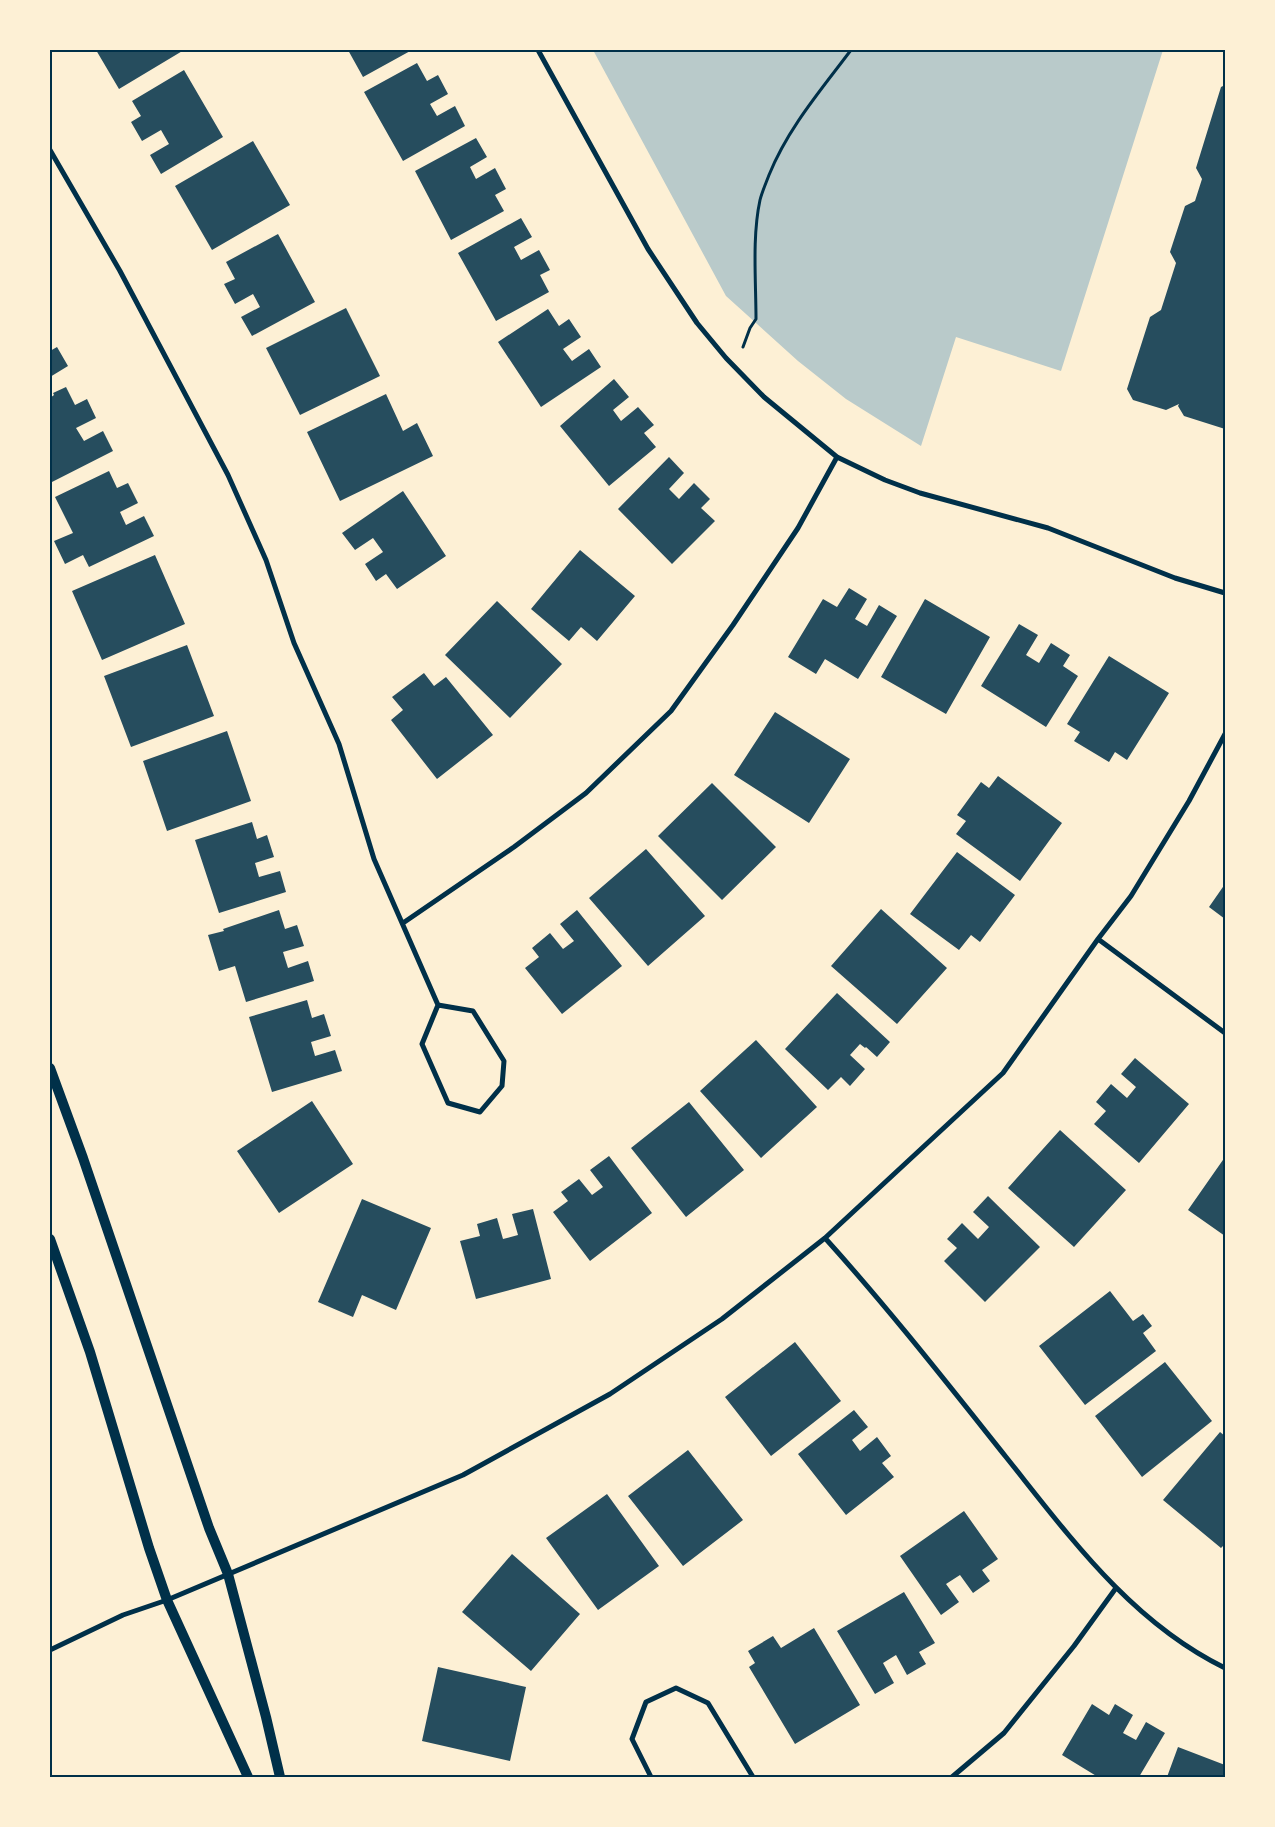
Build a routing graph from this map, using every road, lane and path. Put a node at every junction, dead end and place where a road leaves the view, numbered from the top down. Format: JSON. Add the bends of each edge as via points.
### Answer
{"nodes":[{"id":1,"x":538,"y":50,"type":"edge"},
{"id":2,"x":851,"y":50,"type":"edge"},
{"id":3,"x":50,"y":150,"type":"edge"},
{"id":4,"x":744,"y":347,"type":"dead end"},
{"id":5,"x":837,"y":457,"type":"junction"},
{"id":6,"x":1225,"y":593,"type":"edge"},
{"id":7,"x":1225,"y":734,"type":"edge"},
{"id":8,"x":402,"y":923,"type":"junction"},
{"id":9,"x":1098,"y":939,"type":"junction"},
{"id":10,"x":438,"y":1005,"type":"junction"},
{"id":11,"x":1225,"y":1033,"type":"edge"},
{"id":12,"x":50,"y":1068,"type":"edge"},
{"id":13,"x":825,"y":1238,"type":"junction"},
{"id":14,"x":50,"y":1239,"type":"edge"},
{"id":15,"x":228,"y":1574,"type":"junction"},
{"id":16,"x":1116,"y":1588,"type":"junction"},
{"id":17,"x":166,"y":1600,"type":"junction"},
{"id":18,"x":50,"y":1650,"type":"edge"},
{"id":19,"x":1225,"y":1668,"type":"edge"},
{"id":20,"x":248,"y":1777,"type":"edge"},
{"id":21,"x":280,"y":1777,"type":"edge"},
{"id":22,"x":651,"y":1777,"type":"edge"},
{"id":23,"x":753,"y":1777,"type":"edge"},
{"id":24,"x":952,"y":1777,"type":"edge"}],
"edges":[{"from":1,"to":5,"type":"street","via":[[648,249],[697,323],[764,397]]},
{"from":2,"to":4,"type":"path","via":[[789,135],[760,200],[756,319]]},
{"from":3,"to":8,"type":"street","via":[[120,271],[228,475],[266,560],[294,643],[338,744],[374,859]]},
{"from":5,"to":6,"type":"street","via":[[920,493],[1048,528],[1175,578]]},
{"from":5,"to":8,"type":"street","via":[[798,528],[671,711],[586,793],[514,847]]},
{"from":7,"to":9,"type":"street","via":[[1131,896]]},
{"from":8,"to":10,"type":"street"},
{"from":9,"to":11,"type":"street"},
{"from":9,"to":13,"type":"street","via":[[1003,1073]]},
{"from":10,"to":10,"type":"street","via":[[473,1011],[504,1062],[502,1086],[480,1112],[448,1104],[422,1044]]},
{"from":12,"to":15,"type":"main road","via":[[209,1528]]},
{"from":13,"to":15,"type":"street","via":[[722,1320],[610,1394],[463,1475]]},
{"from":13,"to":16,"type":"street","via":[[887,1308],[1081,1550]]},
{"from":14,"to":17,"type":"main road","via":[[90,1352]]},
{"from":15,"to":17,"type":"street"},
{"from":15,"to":21,"type":"main road"},
{"from":16,"to":19,"type":"street","via":[[1149,1619],[1199,1655]]},
{"from":16,"to":24,"type":"street","via":[[1004,1733]]},
{"from":17,"to":18,"type":"street","via":[[122,1615]]},
{"from":17,"to":20,"type":"main road"},
{"from":22,"to":23,"type":"street","via":[[632,1739],[646,1702],[676,1688],[708,1703]]}]}
